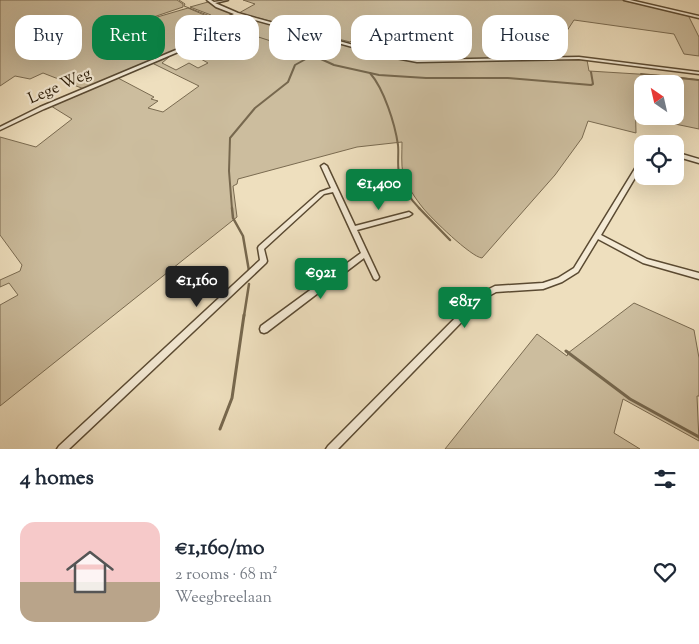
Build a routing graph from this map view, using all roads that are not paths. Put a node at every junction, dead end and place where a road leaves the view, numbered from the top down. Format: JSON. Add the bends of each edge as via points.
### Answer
{"nodes":[{"id":1,"x":226,"y":0,"type":"edge"},
{"id":2,"x":626,"y":0,"type":"edge"},
{"id":3,"x":211,"y":2,"type":"edge"},
{"id":4,"x":237,"y":14,"type":"junction"},
{"id":5,"x":699,"y":17,"type":"edge"},
{"id":6,"x":699,"y":73,"type":"edge"},
{"id":7,"x":0,"y":129,"type":"edge"},
{"id":8,"x":684,"y":157,"type":"edge"},
{"id":9,"x":699,"y":161,"type":"edge"},
{"id":10,"x":324,"y":166,"type":"dead end"},
{"id":11,"x":634,"y":175,"type":"edge"},
{"id":12,"x":335,"y":189,"type":"junction"},
{"id":13,"x":409,"y":214,"type":"dead end"},
{"id":14,"x":353,"y":228,"type":"junction"},
{"id":15,"x":598,"y":236,"type":"junction"},
{"id":16,"x":365,"y":254,"type":"junction"},
{"id":17,"x":699,"y":276,"type":"edge"},
{"id":18,"x":376,"y":277,"type":"dead end"},
{"id":19,"x":264,"y":329,"type":"dead end"},
{"id":20,"x":62,"y":449,"type":"edge"},
{"id":21,"x":332,"y":449,"type":"edge"}],
"edges":[{"from":1,"to":3,"type":"street"},
{"from":2,"to":5,"type":"street"},
{"from":3,"to":4,"type":"street"},
{"from":4,"to":6,"type":"street","via":[[418,61],[579,58]]},
{"from":4,"to":7,"type":"street","name":"Lege Weg","via":[[211,27],[184,48]]},
{"from":8,"to":9,"type":"street"},
{"from":10,"to":12,"type":"street"},
{"from":11,"to":15,"type":"street"},
{"from":12,"to":14,"type":"street"},
{"from":12,"to":20,"type":"street","via":[[322,193],[261,248],[264,261]]},
{"from":13,"to":14,"type":"street"},
{"from":14,"to":16,"type":"street"},
{"from":15,"to":17,"type":"street","via":[[645,261]]},
{"from":15,"to":21,"type":"street","via":[[576,270],[560,280],[543,286],[496,289],[482,296]]},
{"from":16,"to":18,"type":"street"},
{"from":16,"to":19,"type":"street"}]}
